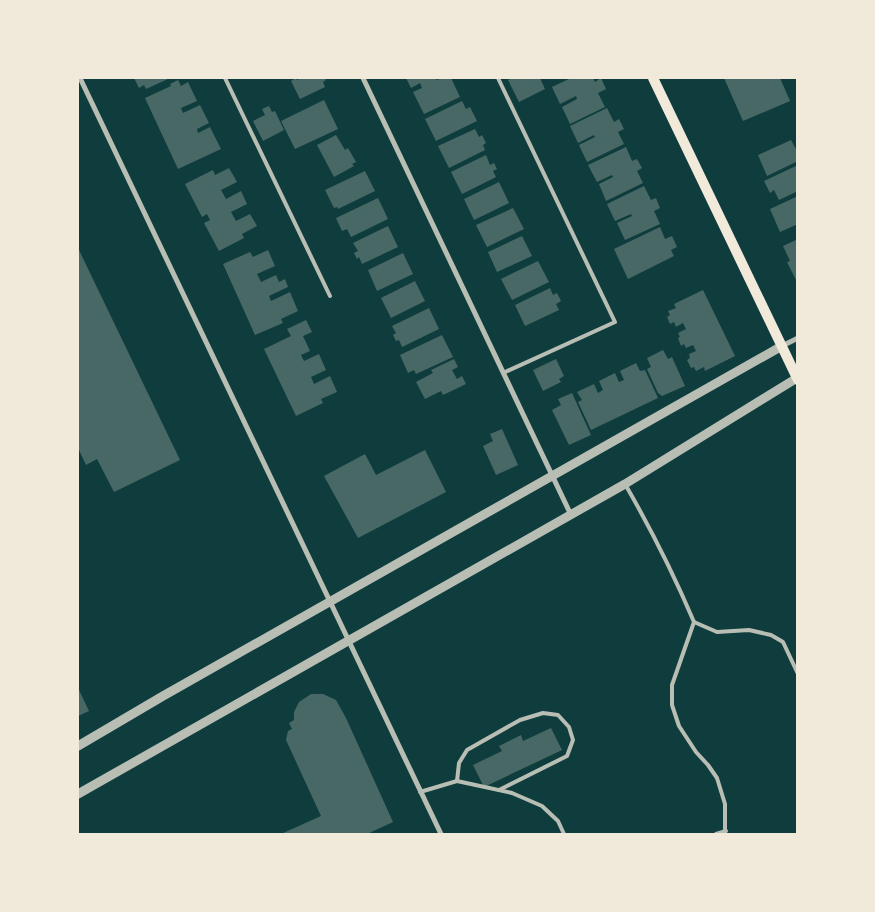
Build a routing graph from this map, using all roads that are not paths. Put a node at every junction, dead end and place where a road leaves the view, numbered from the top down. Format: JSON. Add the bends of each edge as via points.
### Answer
{"nodes":[{"id":1,"x":80,"y":78,"type":"edge"},
{"id":2,"x":224,"y":78,"type":"edge"},
{"id":3,"x":363,"y":78,"type":"edge"},
{"id":4,"x":498,"y":78,"type":"edge"},
{"id":5,"x":653,"y":78,"type":"edge"},
{"id":6,"x":330,"y":296,"type":"dead end"},
{"id":7,"x":798,"y":338,"type":"edge"},
{"id":8,"x":782,"y":346,"type":"junction"},
{"id":9,"x":503,"y":373,"type":"junction"},
{"id":10,"x":797,"y":379,"type":"edge"},
{"id":11,"x":552,"y":476,"type":"junction"},
{"id":12,"x":626,"y":484,"type":"junction"},
{"id":13,"x":571,"y":516,"type":"junction"},
{"id":14,"x":330,"y":601,"type":"junction"},
{"id":15,"x":694,"y":622,"type":"junction"},
{"id":16,"x":348,"y":641,"type":"junction"},
{"id":17,"x":798,"y":674,"type":"edge"},
{"id":18,"x":78,"y":746,"type":"edge"},
{"id":19,"x":457,"y":781,"type":"junction"},
{"id":20,"x":499,"y":790,"type":"junction"},
{"id":21,"x":420,"y":792,"type":"junction"},
{"id":22,"x":78,"y":794,"type":"edge"},
{"id":23,"x":725,"y":833,"type":"edge"},
{"id":24,"x":441,"y":834,"type":"edge"},
{"id":25,"x":564,"y":834,"type":"edge"},
{"id":26,"x":716,"y":834,"type":"edge"}],
"edges":[{"from":1,"to":14,"type":"street"},
{"from":2,"to":6,"type":"lane"},
{"from":3,"to":9,"type":"street"},
{"from":4,"to":9,"type":"lane","via":[[615,322]]},
{"from":5,"to":8,"type":"main road"},
{"from":7,"to":8,"type":"street"},
{"from":8,"to":10,"type":"main road"},
{"from":8,"to":11,"type":"street"},
{"from":9,"to":11,"type":"street"},
{"from":10,"to":12,"type":"street"},
{"from":11,"to":13,"type":"street"},
{"from":11,"to":14,"type":"street"},
{"from":12,"to":13,"type":"street"},
{"from":12,"to":15,"type":"lane"},
{"from":13,"to":16,"type":"street"},
{"from":14,"to":16,"type":"street"},
{"from":14,"to":18,"type":"street"},
{"from":15,"to":17,"type":"lane","via":[[717,632],[749,630],[784,642]]},
{"from":15,"to":23,"type":"lane","via":[[672,685],[672,705],[679,726],[717,778],[725,804]]},
{"from":16,"to":21,"type":"street"},
{"from":16,"to":22,"type":"street"},
{"from":19,"to":20,"type":"lane"},
{"from":19,"to":20,"type":"lane","via":[[459,763],[466,750],[520,720],[543,713],[558,715],[569,727],[573,740],[567,756]]},
{"from":19,"to":21,"type":"lane"},
{"from":20,"to":25,"type":"lane","via":[[542,806],[558,820]]},
{"from":21,"to":24,"type":"street"},
{"from":23,"to":26,"type":"lane"}]}
